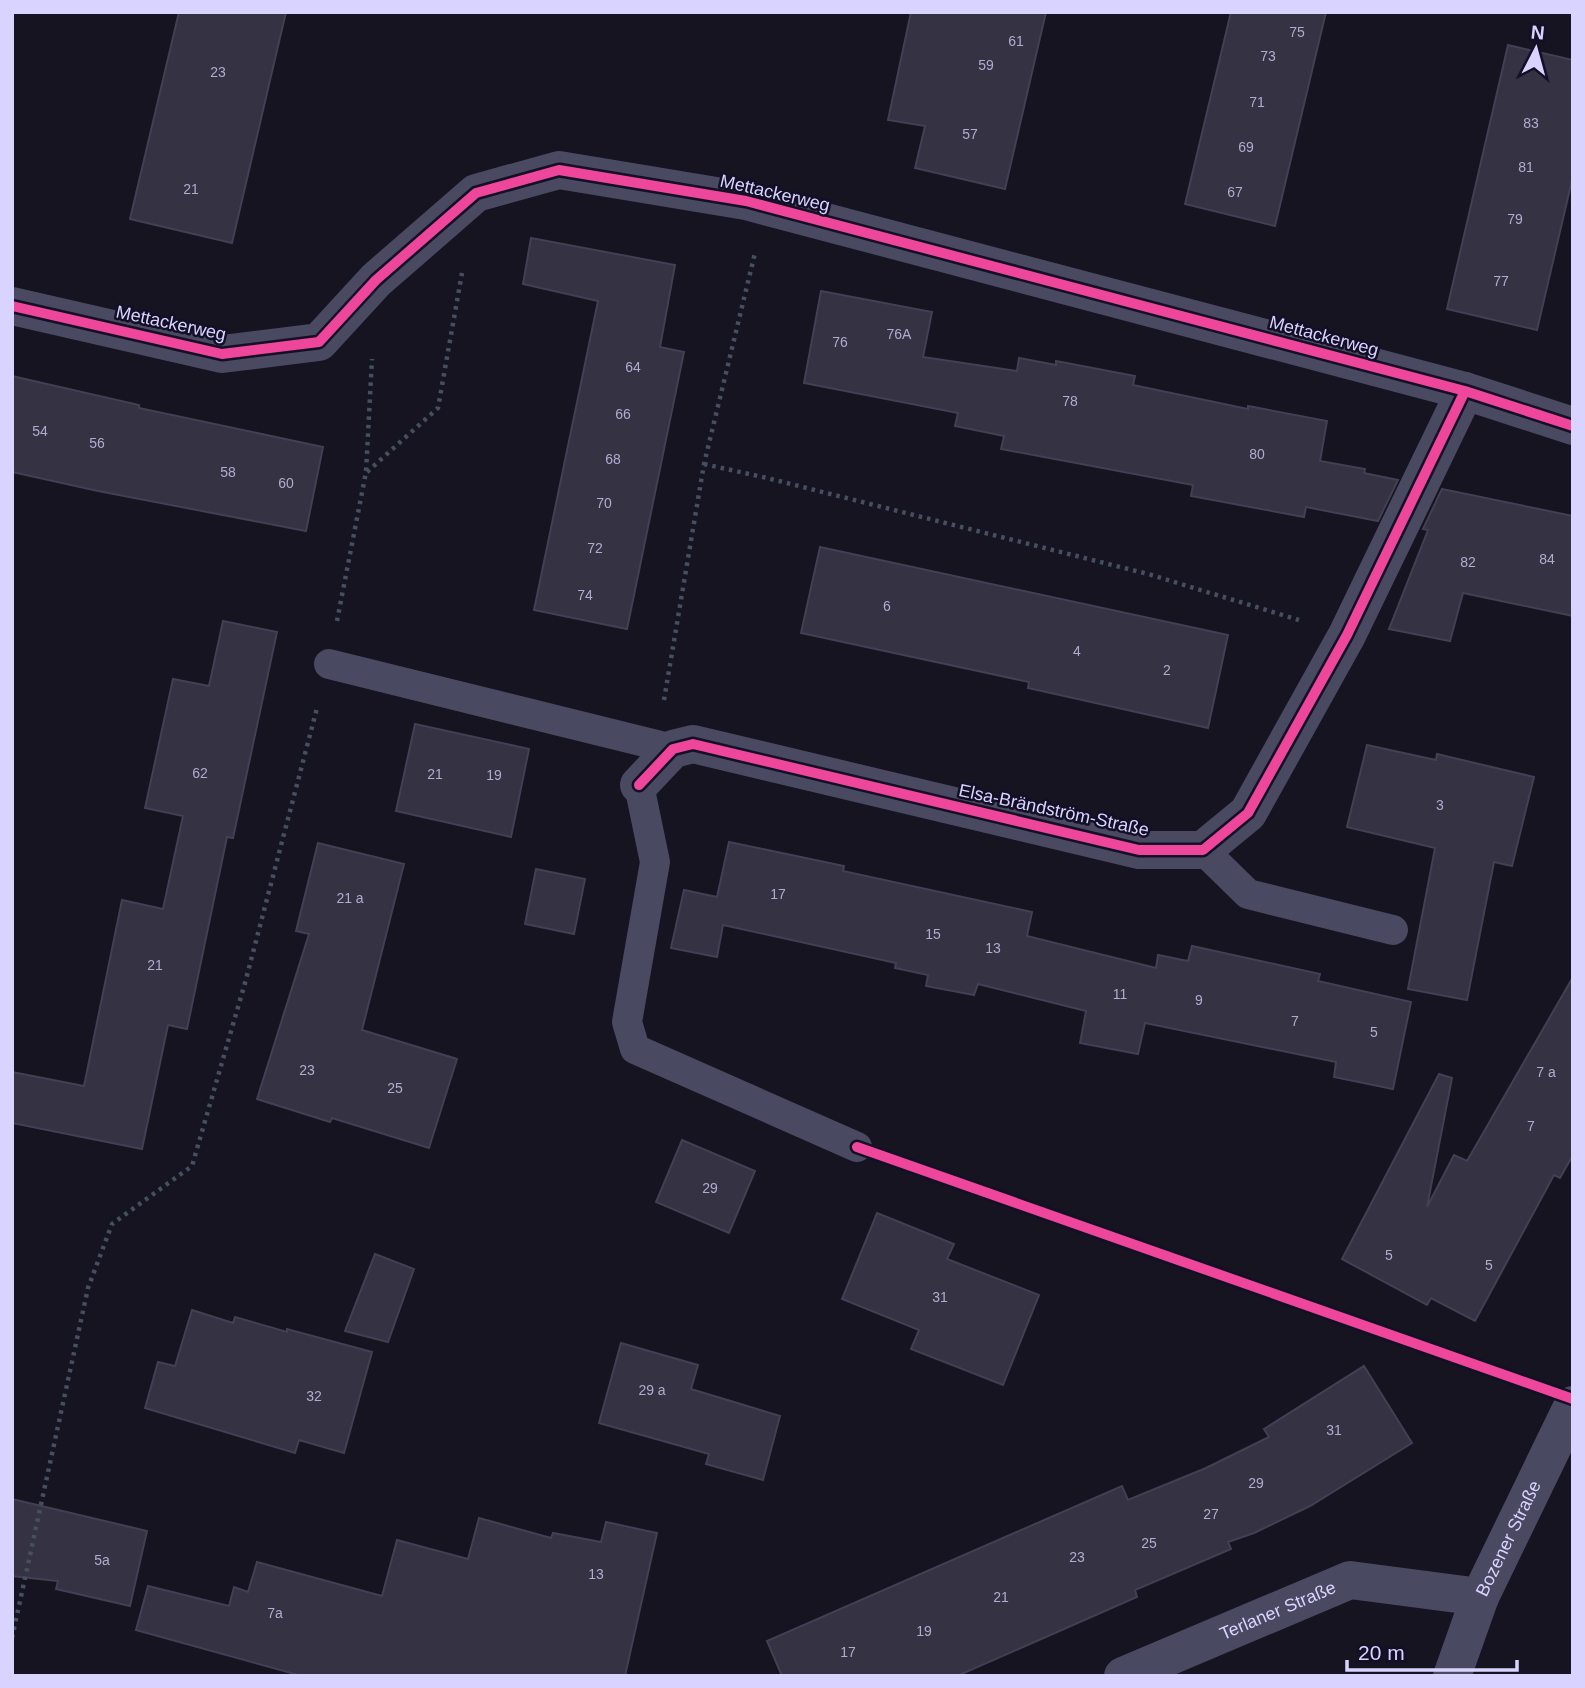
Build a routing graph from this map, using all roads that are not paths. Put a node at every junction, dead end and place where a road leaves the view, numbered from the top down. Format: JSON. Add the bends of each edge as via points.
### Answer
{"nodes":[{"id":1,"x":12,"y":306,"type":"edge"},
{"id":2,"x":1465,"y":391,"type":"junction"},
{"id":3,"x":1573,"y":426,"type":"edge"},
{"id":4,"x":329,"y":664,"type":"road end"},
{"id":5,"x":673,"y":748,"type":"junction"},
{"id":6,"x":639,"y":785,"type":"joint"},
{"id":7,"x":1203,"y":850,"type":"junction"},
{"id":8,"x":1394,"y":930,"type":"dead end"},
{"id":9,"x":857,"y":1147,"type":"dead end"},
{"id":10,"x":1573,"y":1405,"type":"edge"},
{"id":11,"x":1480,"y":1597,"type":"junction"},
{"id":12,"x":1123,"y":1676,"type":"edge"},
{"id":13,"x":1452,"y":1676,"type":"edge"}],
"edges":[{"from":1,"to":2,"type":"street","name":"Mettackerweg","via":[[222,354],[318,342],[376,280],[476,193],[559,170],[746,201]]},
{"from":2,"to":3,"type":"street","name":"Mettackerweg"},
{"from":2,"to":7,"type":"street","via":[[1348,635],[1248,813]]},
{"from":4,"to":5,"type":"lane"},
{"from":5,"to":6,"type":"street"},
{"from":5,"to":7,"type":"street","name":"Elsa-Brändström-Straße","via":[[694,744],[1139,850]]},
{"from":6,"to":9,"type":"lane","via":[[655,862],[627,1022],[635,1049]]},
{"from":7,"to":8,"type":"lane","via":[[1248,894]]},
{"from":10,"to":11,"type":"street","name":"Bozener Straße"},
{"from":11,"to":12,"type":"street","name":"Terlaner Straße","via":[[1350,1580]]},
{"from":11,"to":13,"type":"street","name":"Bozener Straße"}]}
